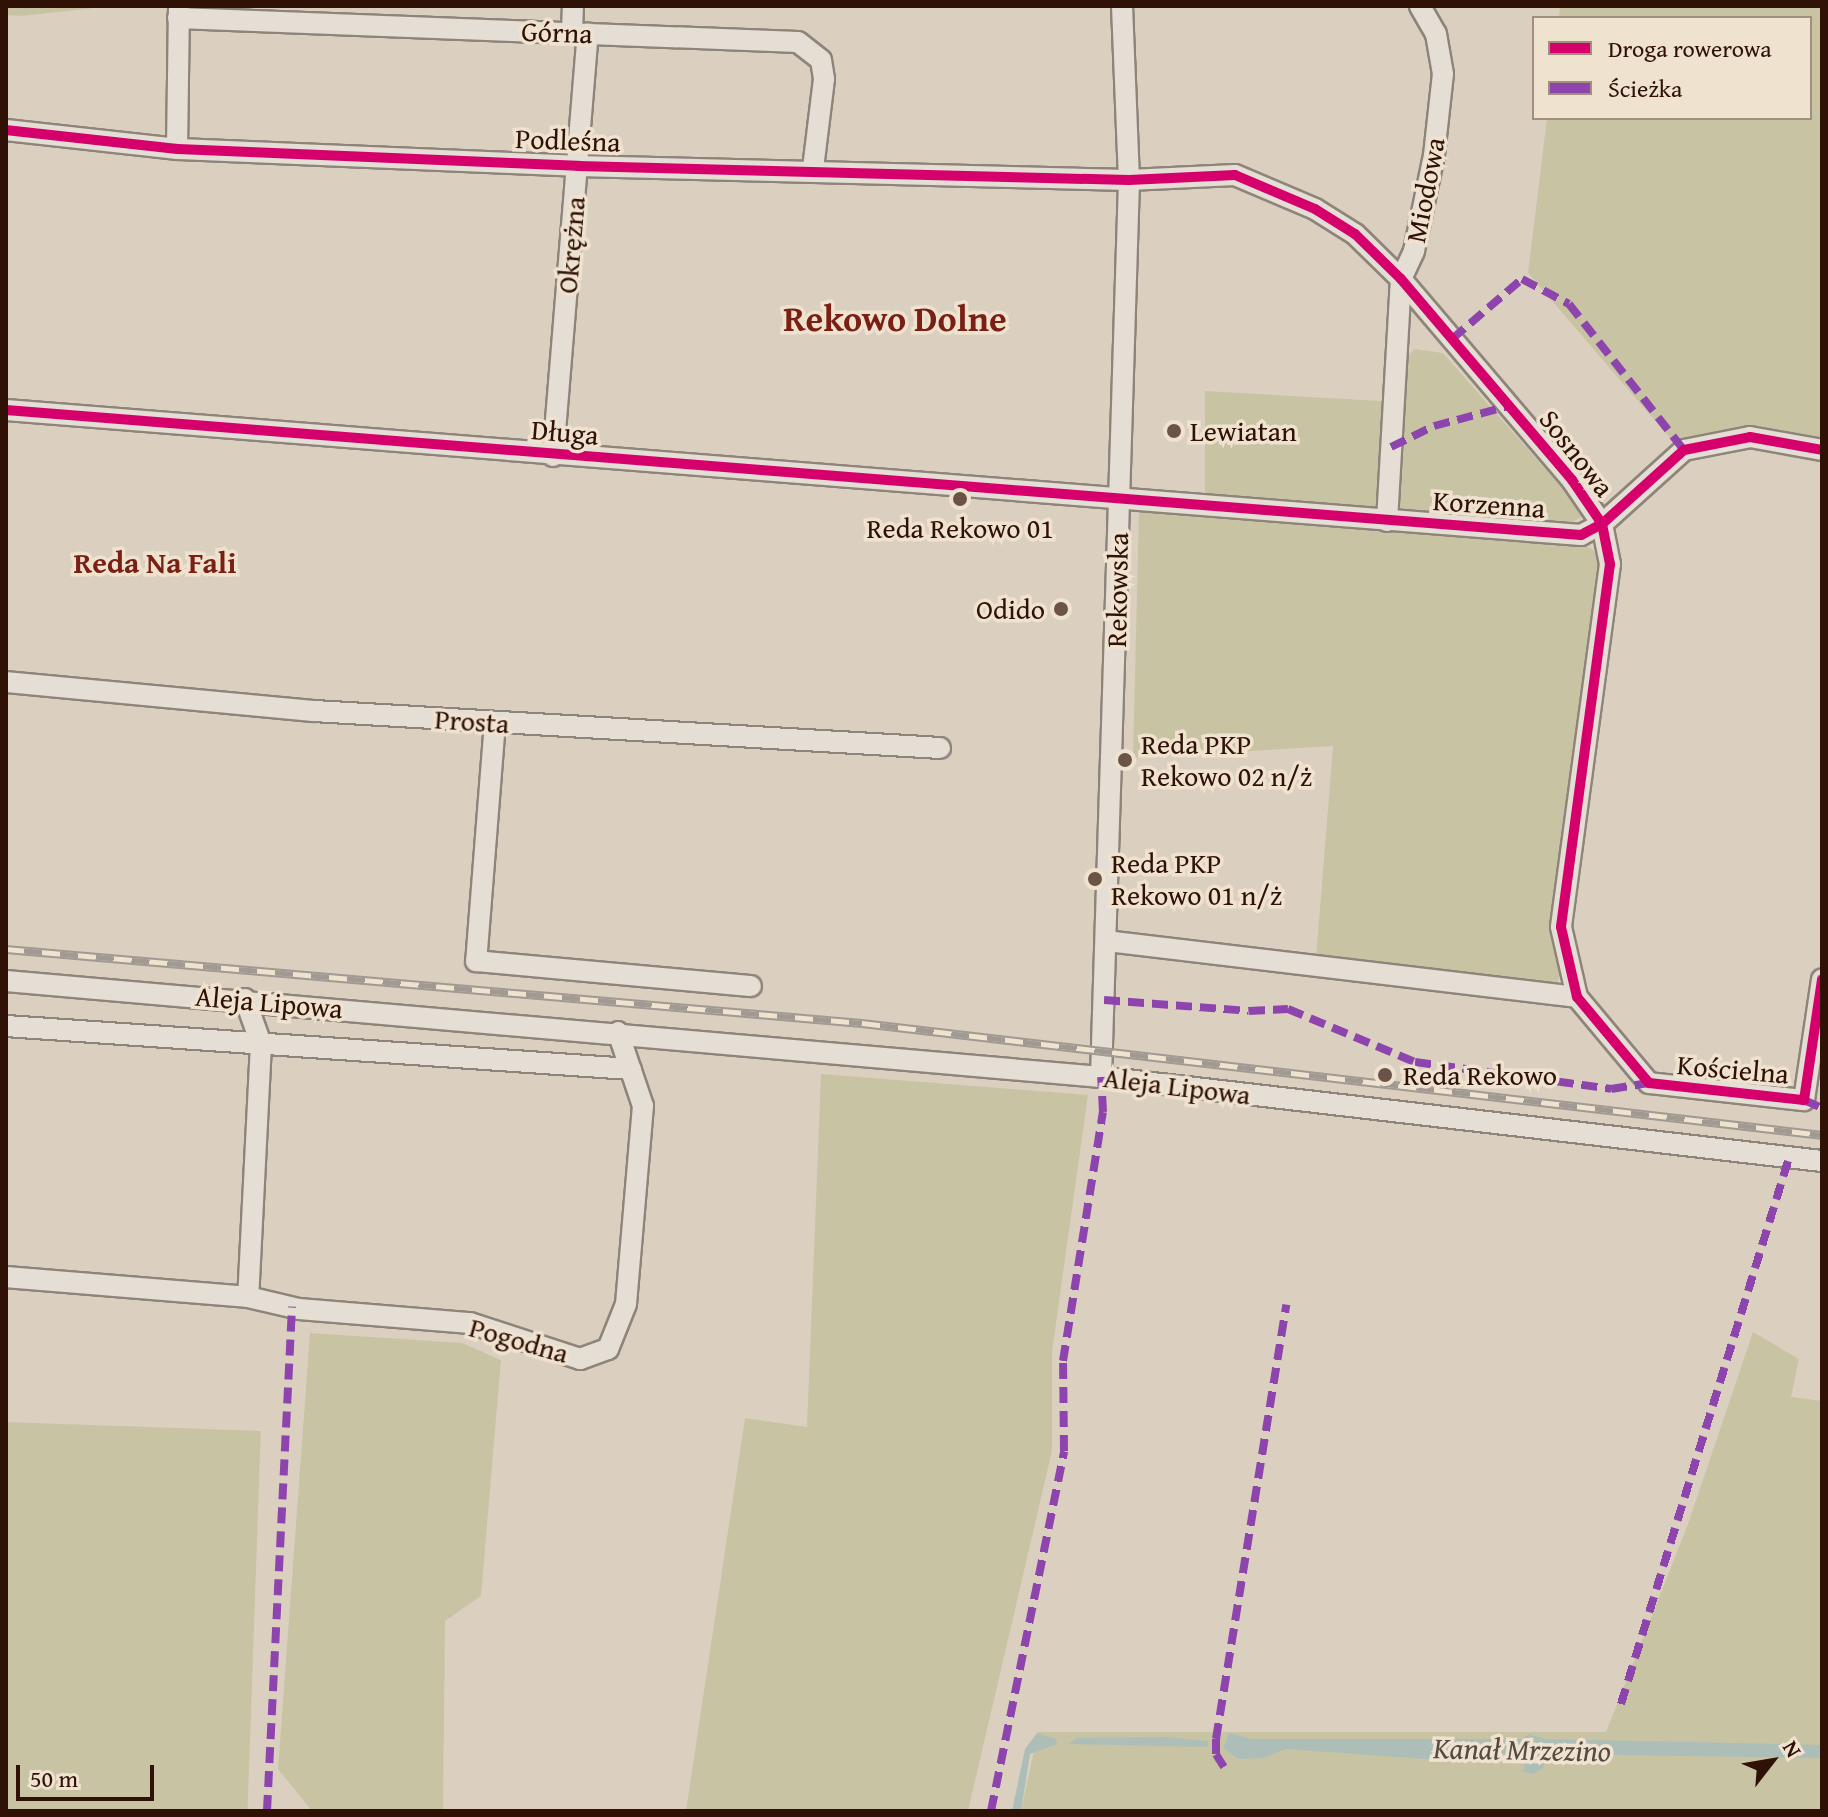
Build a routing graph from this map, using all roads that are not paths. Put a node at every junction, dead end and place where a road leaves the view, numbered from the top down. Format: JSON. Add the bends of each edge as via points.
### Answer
{"nodes":[{"id":1,"x":573,"y":6,"type":"edge"},
{"id":2,"x":1122,"y":6,"type":"edge"},
{"id":3,"x":1420,"y":6,"type":"edge"},
{"id":4,"x":179,"y":12,"type":"edge"},
{"id":5,"x":580,"y":33,"type":"junction"},
{"id":6,"x":6,"y":130,"type":"edge"},
{"id":7,"x":177,"y":149,"type":"junction"},
{"id":8,"x":578,"y":166,"type":"junction"},
{"id":9,"x":813,"y":168,"type":"junction"},
{"id":10,"x":1129,"y":180,"type":"junction"},
{"id":11,"x":1401,"y":279,"type":"junction"},
{"id":12,"x":6,"y":410,"type":"edge"},
{"id":13,"x":1822,"y":450,"type":"edge"},
{"id":14,"x":553,"y":456,"type":"junction"},
{"id":15,"x":1119,"y":501,"type":"junction"},
{"id":16,"x":1387,"y":521,"type":"junction"},
{"id":17,"x":1602,"y":524,"type":"junction"},
{"id":18,"x":6,"y":682,"type":"edge"},
{"id":19,"x":495,"y":722,"type":"junction"},
{"id":20,"x":940,"y":748,"type":"dead end"},
{"id":21,"x":1107,"y":941,"type":"junction"},
{"id":22,"x":1822,"y":979,"type":"edge"},
{"id":23,"x":6,"y":981,"type":"edge"},
{"id":24,"x":751,"y":986,"type":"dead end"},
{"id":25,"x":1577,"y":997,"type":"junction"},
{"id":26,"x":245,"y":999,"type":"junction"},
{"id":27,"x":6,"y":1026,"type":"edge"},
{"id":28,"x":531,"y":1027,"type":"junction"},
{"id":29,"x":618,"y":1032,"type":"junction"},
{"id":30,"x":261,"y":1044,"type":"junction"},
{"id":31,"x":528,"y":1062,"type":"junction"},
{"id":32,"x":631,"y":1069,"type":"junction"},
{"id":33,"x":1101,"y":1077,"type":"junction"},
{"id":34,"x":1822,"y":1161,"type":"edge"},
{"id":35,"x":6,"y":1277,"type":"edge"},
{"id":36,"x":248,"y":1297,"type":"junction"}],
"edges":[{"from":1,"to":5,"type":"street","name":"Okrężna"},
{"from":2,"to":10,"type":"street","name":"Rekowska"},
{"from":3,"to":11,"type":"street","name":"Miodowa","via":[[1436,34],[1443,74],[1434,155],[1414,251]]},
{"from":4,"to":5,"type":"street","name":"Górna"},
{"from":4,"to":7,"type":"street"},
{"from":5,"to":8,"type":"street","name":"Okrężna"},
{"from":5,"to":9,"type":"street","name":"Górna","via":[[798,42],[812,49],[821,60],[824,79]]},
{"from":6,"to":7,"type":"street","name":"Podleśna"},
{"from":7,"to":8,"type":"street","name":"Podleśna"},
{"from":8,"to":9,"type":"street","name":"Podleśna"},
{"from":8,"to":14,"type":"street","name":"Okrężna"},
{"from":9,"to":10,"type":"street","name":"Podleśna"},
{"from":10,"to":11,"type":"street","name":"Sosnowa","via":[[1235,175],[1315,209],[1355,234]]},
{"from":10,"to":15,"type":"street","name":"Rekowska"},
{"from":11,"to":16,"type":"street","name":"Miodowa"},
{"from":11,"to":17,"type":"street","name":"Sosnowa","via":[[1572,480]]},
{"from":12,"to":14,"type":"street","name":"Długa"},
{"from":13,"to":17,"type":"street","name":"Korzenna","via":[[1750,437],[1684,450]]},
{"from":14,"to":15,"type":"street","name":"Długa"},
{"from":15,"to":16,"type":"street","name":"Korzenna"},
{"from":15,"to":21,"type":"street","name":"Rekowska"},
{"from":16,"to":17,"type":"street","name":"Korzenna","via":[[1581,535]]},
{"from":17,"to":25,"type":"street","name":"Sosnowa","via":[[1610,564],[1561,927]]},
{"from":18,"to":19,"type":"street","name":"Prosta"},
{"from":19,"to":20,"type":"street","name":"Prosta"},
{"from":19,"to":24,"type":"street","via":[[476,961]]},
{"from":21,"to":25,"type":"street"},
{"from":21,"to":33,"type":"street","name":"Rekowska"},
{"from":22,"to":25,"type":"street","name":"Kościelna","via":[[1804,1100],[1649,1083]]},
{"from":23,"to":26,"type":"street","name":"Aleja Lipowa"},
{"from":26,"to":28,"type":"street","name":"Aleja Lipowa"},
{"from":26,"to":30,"type":"street"},
{"from":27,"to":30,"type":"street","name":"Aleja Lipowa"},
{"from":28,"to":29,"type":"street","name":"Aleja Lipowa"},
{"from":28,"to":31,"type":"street"},
{"from":29,"to":32,"type":"street","name":"Pogodna"},
{"from":29,"to":33,"type":"street","name":"Aleja Lipowa"},
{"from":30,"to":31,"type":"street","name":"Aleja Lipowa"},
{"from":30,"to":36,"type":"street"},
{"from":31,"to":32,"type":"street","name":"Aleja Lipowa"},
{"from":32,"to":36,"type":"street","name":"Pogodna","via":[[643,1106],[626,1304],[608,1349],[580,1359],[470,1323],[299,1309]]},
{"from":33,"to":34,"type":"street","name":"Aleja Lipowa"},
{"from":35,"to":36,"type":"street","name":"Pogodna"}]}
